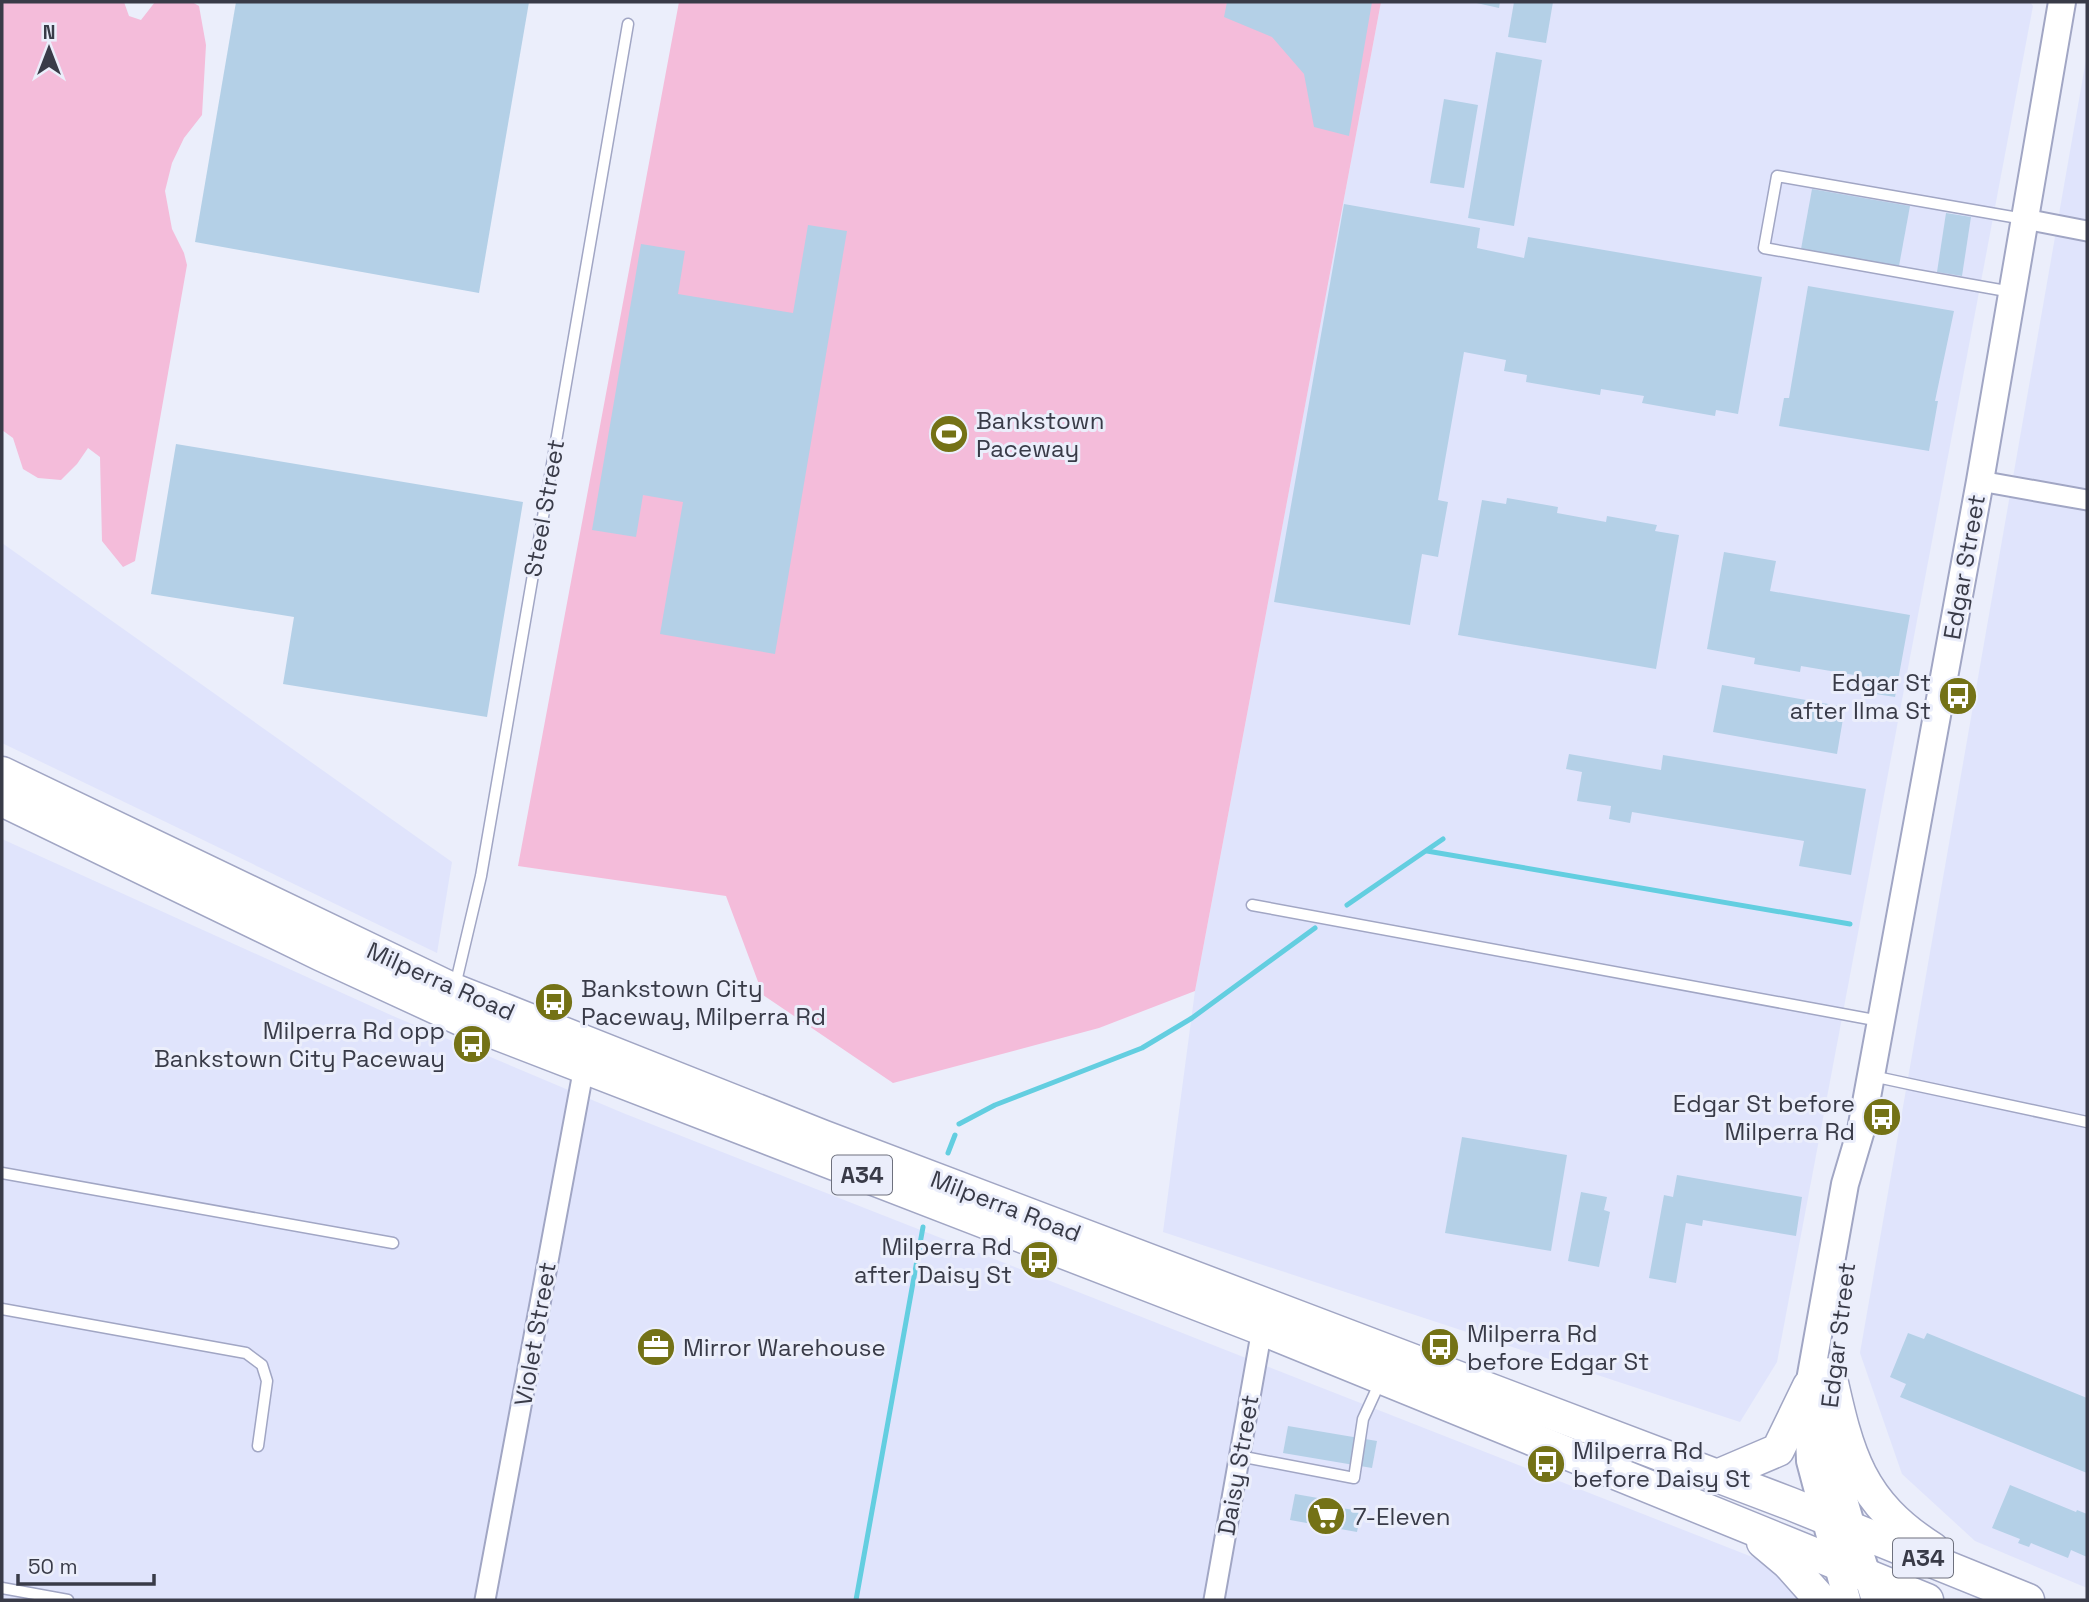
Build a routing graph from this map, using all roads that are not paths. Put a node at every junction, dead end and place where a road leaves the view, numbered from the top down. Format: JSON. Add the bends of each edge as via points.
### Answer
{"nodes":[{"id":1,"x":2062,"y":2,"type":"edge"},
{"id":2,"x":628,"y":24,"type":"dead end"},
{"id":3,"x":2025,"y":219,"type":"junction"},
{"id":4,"x":2087,"y":231,"type":"edge"},
{"id":5,"x":2012,"y":292,"type":"junction"},
{"id":6,"x":1980,"y":481,"type":"junction"},
{"id":7,"x":2087,"y":500,"type":"edge"},
{"id":8,"x":2,"y":773,"type":"edge"},
{"id":9,"x":2,"y":800,"type":"edge"},
{"id":10,"x":1252,"y":905,"type":"dead end"},
{"id":11,"x":454,"y":990,"type":"junction"},
{"id":12,"x":1881,"y":1021,"type":"junction"},
{"id":13,"x":584,"y":1068,"type":"junction"},
{"id":14,"x":1871,"y":1075,"type":"junction"},
{"id":15,"x":2087,"y":1122,"type":"edge"},
{"id":16,"x":2,"y":1173,"type":"edge"},
{"id":17,"x":393,"y":1243,"type":"dead end"},
{"id":18,"x":2,"y":1309,"type":"edge"},
{"id":19,"x":1262,"y":1329,"type":"junction"},
{"id":20,"x":1382,"y":1378,"type":"junction"},
{"id":21,"x":1819,"y":1380,"type":"junction"},
{"id":22,"x":258,"y":1446,"type":"dead end"},
{"id":23,"x":1240,"y":1456,"type":"junction"},
{"id":24,"x":1717,"y":1476,"type":"junction"},
{"id":25,"x":1735,"y":1521,"type":"junction"},
{"id":26,"x":1839,"y":1523,"type":"junction"},
{"id":27,"x":1835,"y":1562,"type":"junction"},
{"id":28,"x":1994,"y":1586,"type":"junction"},
{"id":29,"x":2,"y":1588,"type":"edge"},
{"id":30,"x":1872,"y":1589,"type":"edge"},
{"id":31,"x":68,"y":1600,"type":"edge"},
{"id":32,"x":485,"y":1600,"type":"edge"},
{"id":33,"x":1214,"y":1600,"type":"edge"},
{"id":34,"x":1821,"y":1600,"type":"edge"},
{"id":35,"x":1847,"y":1600,"type":"edge"},
{"id":36,"x":1927,"y":1600,"type":"edge"},
{"id":37,"x":2028,"y":1600,"type":"edge"}],
"edges":[{"from":1,"to":3,"type":"main road","name":"Edgar Street"},
{"from":2,"to":11,"type":"lane","name":"Steel Street","via":[[481,876]]},
{"from":3,"to":4,"type":"street"},
{"from":3,"to":5,"type":"main road","name":"Edgar Street"},
{"from":3,"to":5,"type":"lane","via":[[1777,176],[1764,248]]},
{"from":5,"to":6,"type":"main road","name":"Edgar Street"},
{"from":6,"to":7,"type":"street"},
{"from":6,"to":12,"type":"main road","name":"Edgar Street"},
{"from":8,"to":11,"type":"highway","name":"Milperra Road","number":"A34"},
{"from":9,"to":13,"type":"highway","name":"Milperra Road","number":"A34","via":[[467,1022]]},
{"from":10,"to":12,"type":"lane"},
{"from":11,"to":24,"type":"highway","name":"Milperra Road","number":"A34","via":[[848,1146]]},
{"from":12,"to":14,"type":"main road","name":"Edgar Street"},
{"from":13,"to":19,"type":"highway","name":"Milperra Road","number":"A34"},
{"from":13,"to":32,"type":"street","name":"Violet Street"},
{"from":14,"to":15,"type":"lane"},
{"from":14,"to":21,"type":"main road","name":"Edgar Street","via":[[1845,1184]]},
{"from":16,"to":17,"type":"lane"},
{"from":18,"to":22,"type":"lane","via":[[246,1353],[262,1365],[267,1381]]},
{"from":19,"to":20,"type":"highway","name":"Milperra Road","number":"A34"},
{"from":19,"to":23,"type":"street","name":"Daisy Street"},
{"from":20,"to":23,"type":"lane","via":[[1363,1419],[1354,1478]]},
{"from":20,"to":25,"type":"highway","name":"Milperra Road","number":"A34"},
{"from":21,"to":24,"type":"highway","via":[[1778,1450]]},
{"from":21,"to":26,"type":"main road","name":"Edgar Street","via":[[1808,1437],[1810,1461]]},
{"from":21,"to":28,"type":"highway","via":[[1860,1476],[1875,1499],[1913,1536]]},
{"from":23,"to":33,"type":"street","name":"Daisy Street"},
{"from":24,"to":26,"type":"highway","name":"Milperra Road","number":"A34"},
{"from":25,"to":27,"type":"highway","name":"Milperra Road","number":"A34"},
{"from":25,"to":34,"type":"highway","via":[[1788,1563]]},
{"from":26,"to":27,"type":"main road","name":"Edgar Street"},
{"from":26,"to":28,"type":"highway","name":"Milperra Road","number":"A34"},
{"from":26,"to":30,"type":"main road","name":"Edgar Street"},
{"from":27,"to":30,"type":"highway","name":"Milperra Road","number":"A34"},
{"from":27,"to":35,"type":"main road","name":"Edgar Street"},
{"from":28,"to":37,"type":"highway","name":"Milperra Road","number":"A34"},
{"from":29,"to":31,"type":"lane"},
{"from":30,"to":36,"type":"highway","name":"Milperra Road","number":"A34"}]}
